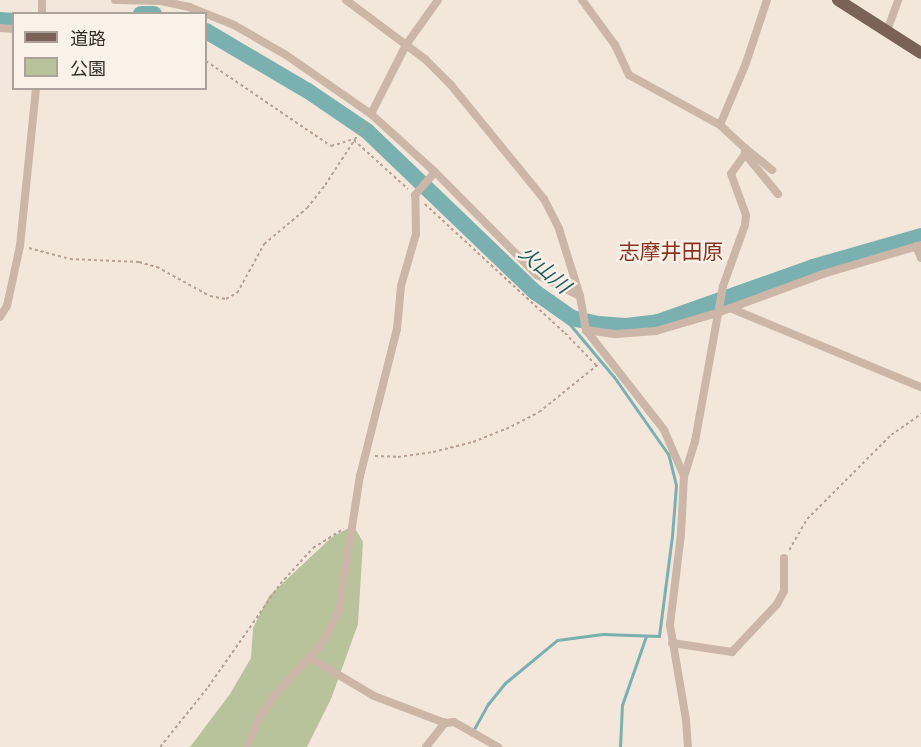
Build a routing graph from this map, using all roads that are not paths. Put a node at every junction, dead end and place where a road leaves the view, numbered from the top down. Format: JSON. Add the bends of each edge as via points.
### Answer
{"nodes":[{"id":1,"x":115,"y":0,"type":"edge"},
{"id":2,"x":346,"y":0,"type":"edge"},
{"id":3,"x":438,"y":0,"type":"edge"},
{"id":4,"x":582,"y":0,"type":"edge"},
{"id":5,"x":767,"y":0,"type":"edge"},
{"id":6,"x":838,"y":0,"type":"edge"},
{"id":7,"x":898,"y":0,"type":"edge"},
{"id":8,"x":204,"y":12,"type":"edge"},
{"id":9,"x":207,"y":13,"type":"edge"},
{"id":10,"x":887,"y":31,"type":"junction"},
{"id":11,"x":406,"y":45,"type":"junction"},
{"id":12,"x":921,"y":53,"type":"edge"},
{"id":13,"x":36,"y":90,"type":"edge"},
{"id":14,"x":370,"y":116,"type":"junction"},
{"id":15,"x":720,"y":125,"type":"junction"},
{"id":16,"x":745,"y":151,"type":"junction"},
{"id":17,"x":772,"y":170,"type":"dead end"},
{"id":18,"x":433,"y":174,"type":"junction"},
{"id":19,"x":778,"y":194,"type":"dead end"},
{"id":20,"x":919,"y":246,"type":"edge"},
{"id":21,"x":921,"y":258,"type":"edge"},
{"id":22,"x":580,"y":296,"type":"junction"},
{"id":23,"x":730,"y":308,"type":"junction"},
{"id":24,"x":717,"y":312,"type":"junction"},
{"id":25,"x":0,"y":316,"type":"edge"},
{"id":26,"x":586,"y":330,"type":"junction"},
{"id":27,"x":921,"y":387,"type":"edge"},
{"id":28,"x":684,"y":476,"type":"junction"},
{"id":29,"x":784,"y":558,"type":"road end"},
{"id":30,"x":672,"y":643,"type":"junction"},
{"id":31,"x":310,"y":658,"type":"junction"},
{"id":32,"x":445,"y":723,"type":"junction"},
{"id":33,"x":247,"y":747,"type":"edge"},
{"id":34,"x":426,"y":747,"type":"edge"},
{"id":35,"x":498,"y":747,"type":"edge"},
{"id":36,"x":688,"y":747,"type":"edge"}],
"edges":[{"from":1,"to":8,"type":"street","via":[[161,1]]},
{"from":2,"to":11,"type":"street"},
{"from":3,"to":11,"type":"street"},
{"from":4,"to":15,"type":"street","via":[[615,45],[629,75]]},
{"from":5,"to":15,"type":"street"},
{"from":6,"to":10,"type":"main road"},
{"from":7,"to":10,"type":"street"},
{"from":9,"to":14,"type":"street","via":[[286,55]]},
{"from":10,"to":12,"type":"main road"},
{"from":11,"to":14,"type":"street"},
{"from":11,"to":22,"type":"street","via":[[451,85],[544,199],[560,229]]},
{"from":13,"to":25,"type":"street","via":[[20,246],[9,298]]},
{"from":14,"to":18,"type":"street"},
{"from":15,"to":16,"type":"street"},
{"from":16,"to":17,"type":"street"},
{"from":16,"to":19,"type":"street"},
{"from":16,"to":24,"type":"street","via":[[732,174],[746,215],[745,225]]},
{"from":18,"to":22,"type":"street","via":[[537,275]]},
{"from":18,"to":31,"type":"street","via":[[416,193],[416,234],[365,456],[339,611]]},
{"from":20,"to":21,"type":"street"},
{"from":20,"to":23,"type":"street","via":[[823,274]]},
{"from":22,"to":26,"type":"street"},
{"from":23,"to":24,"type":"street"},
{"from":23,"to":27,"type":"street"},
{"from":24,"to":26,"type":"street","via":[[656,331],[616,334]]},
{"from":24,"to":28,"type":"street","via":[[695,441]]},
{"from":26,"to":28,"type":"street","via":[[664,430]]},
{"from":28,"to":30,"type":"street","via":[[670,625]]},
{"from":29,"to":30,"type":"street","via":[[784,591],[777,604],[732,652]]},
{"from":30,"to":36,"type":"street"},
{"from":31,"to":32,"type":"street","via":[[364,691]]},
{"from":31,"to":33,"type":"street","via":[[273,698]]},
{"from":32,"to":34,"type":"street"},
{"from":32,"to":35,"type":"street","via":[[454,722]]}]}
